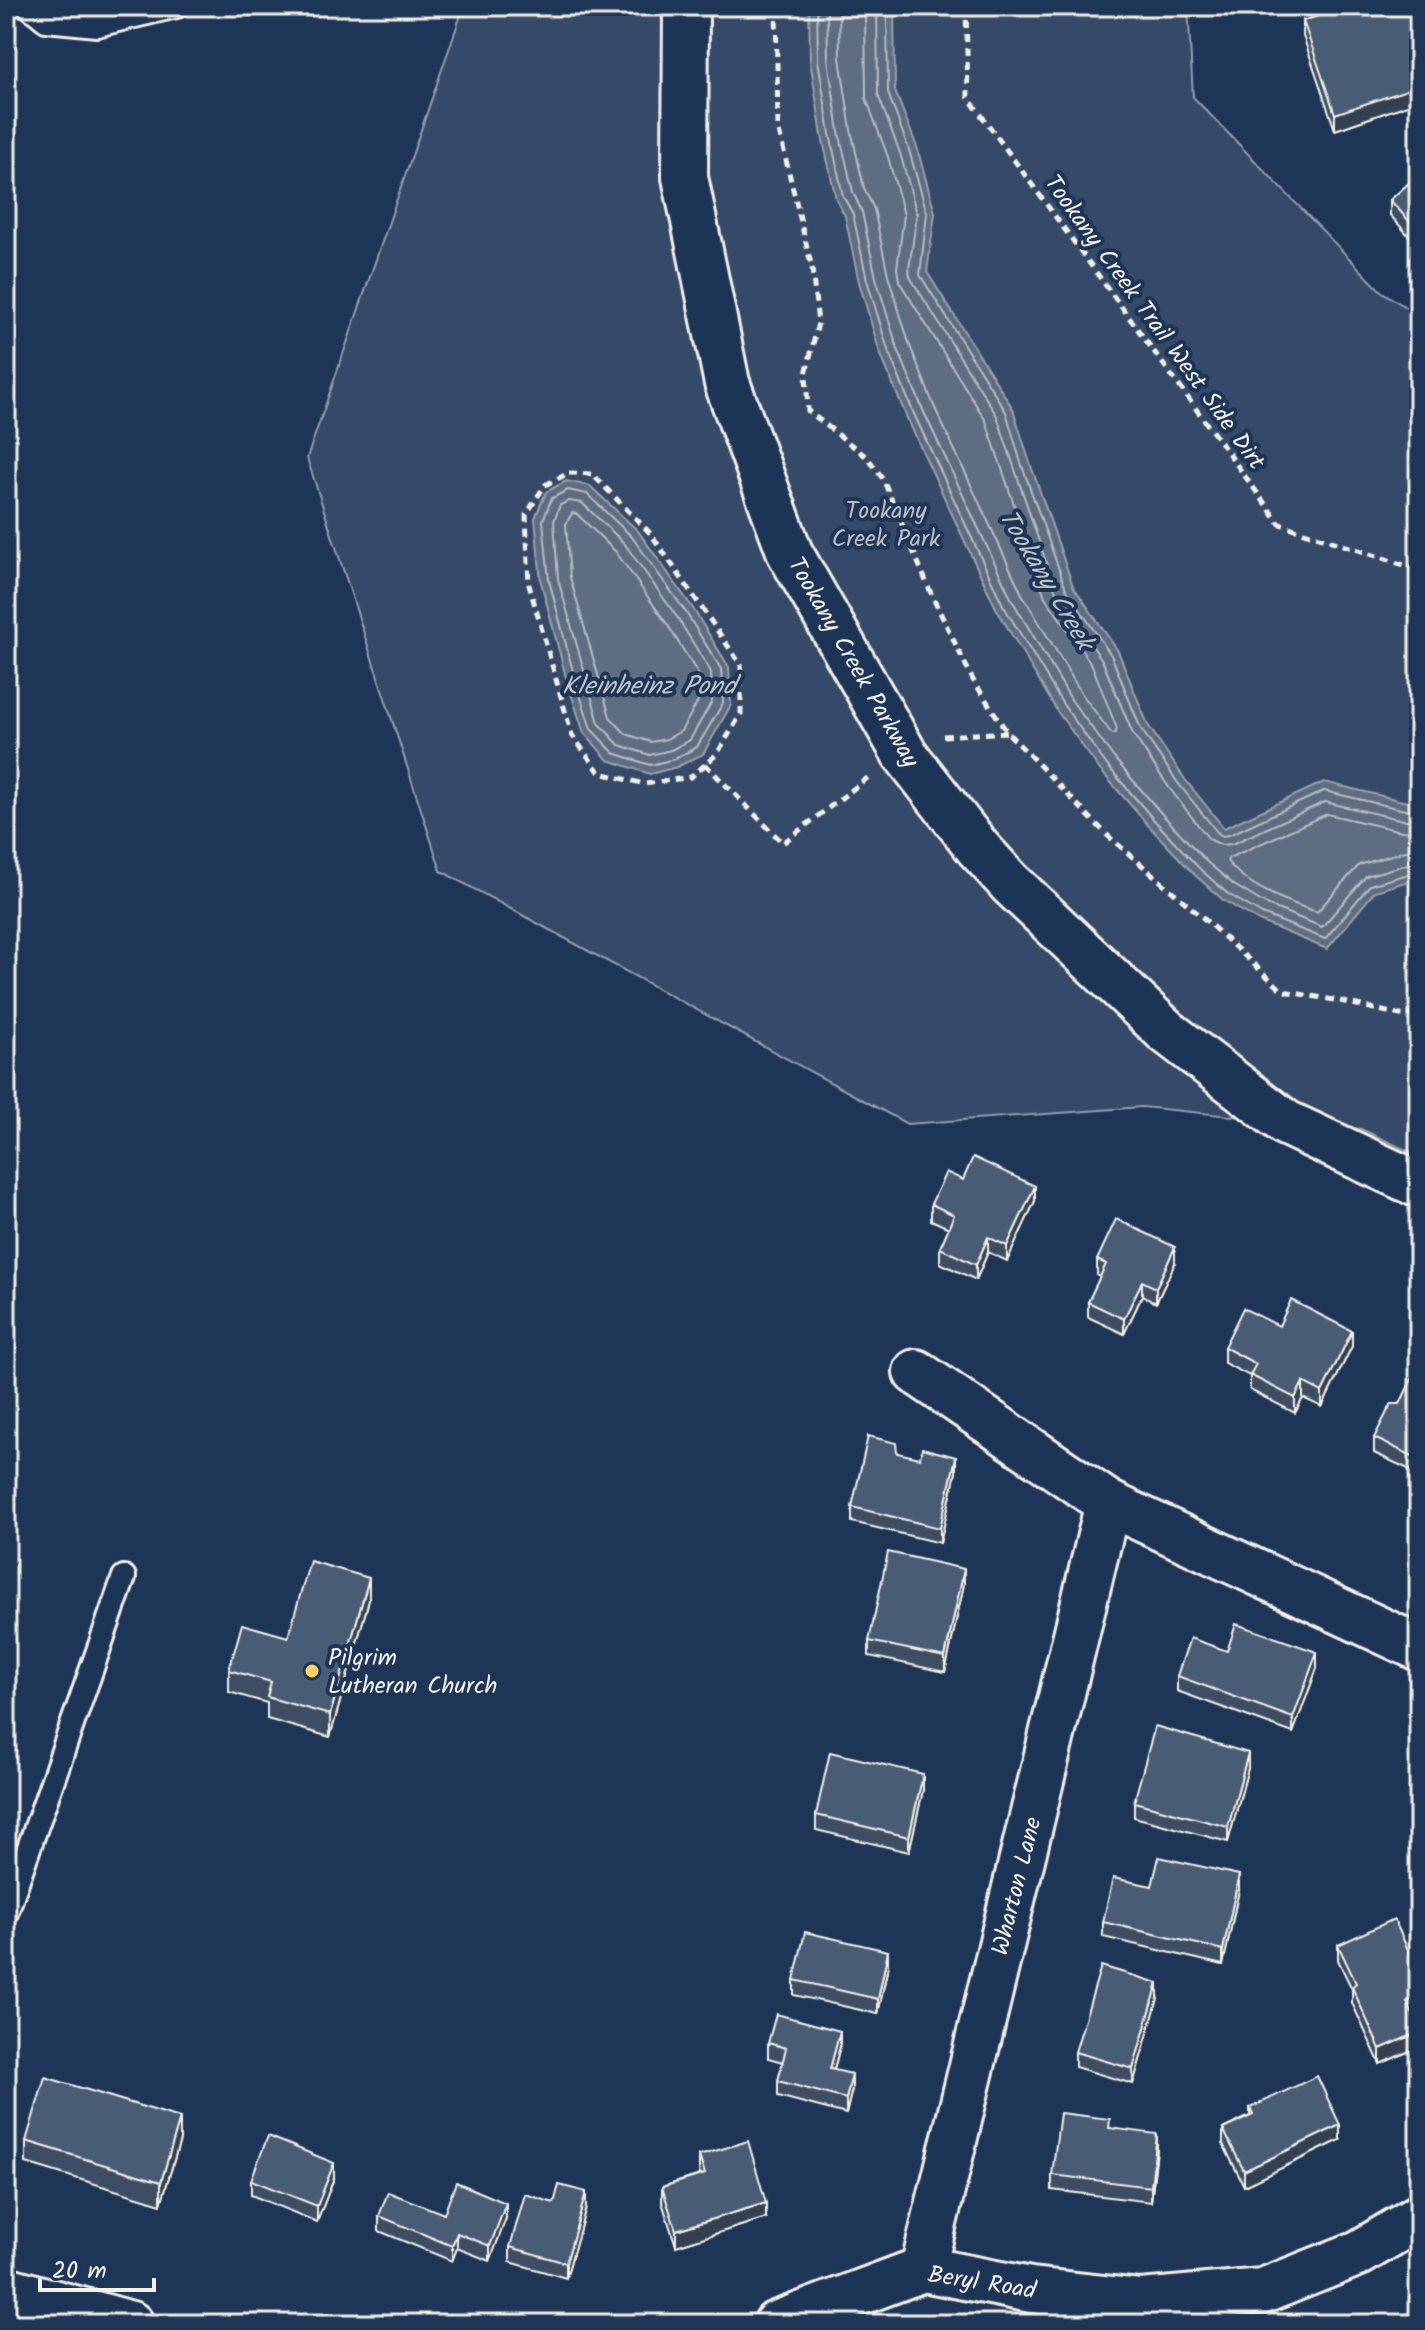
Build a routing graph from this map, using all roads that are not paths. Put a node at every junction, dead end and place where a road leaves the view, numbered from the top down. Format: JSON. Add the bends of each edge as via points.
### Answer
{"nodes":[{"id":1,"x":29,"y":6,"type":"edge"},
{"id":2,"x":177,"y":6,"type":"edge"},
{"id":3,"x":686,"y":6,"type":"edge"},
{"id":4,"x":1419,"y":1185,"type":"edge"},
{"id":5,"x":916,"y":1372,"type":"dead end"},
{"id":6,"x":1108,"y":1503,"type":"junction"},
{"id":7,"x":124,"y":1577,"type":"dead end"},
{"id":8,"x":1419,"y":1648,"type":"edge"},
{"id":9,"x":6,"y":1913,"type":"edge"},
{"id":10,"x":1419,"y":2217,"type":"edge"},
{"id":11,"x":923,"y":2269,"type":"junction"},
{"id":12,"x":6,"y":2289,"type":"edge"},
{"id":13,"x":131,"y":2324,"type":"edge"},
{"id":14,"x":776,"y":2324,"type":"edge"}],
"edges":[{"from":1,"to":2,"type":"lane","via":[[46,20],[97,25]]},
{"from":3,"to":4,"type":"street","name":"Tookany Creek Parkway","via":[[685,177],[727,383],[790,553],[904,753],[999,872],[1166,1031],[1286,1123]]},
{"from":5,"to":6,"type":"street"},
{"from":6,"to":8,"type":"street"},
{"from":6,"to":11,"type":"street","name":"Wharton Lane"},
{"from":7,"to":9,"type":"lane"},
{"from":10,"to":11,"type":"street","name":"Beryl Road","via":[[1359,2253],[1263,2291],[1141,2302],[1031,2290]]},
{"from":11,"to":14,"type":"street","name":"Beryl Road"},
{"from":12,"to":13,"type":"street"}]}
